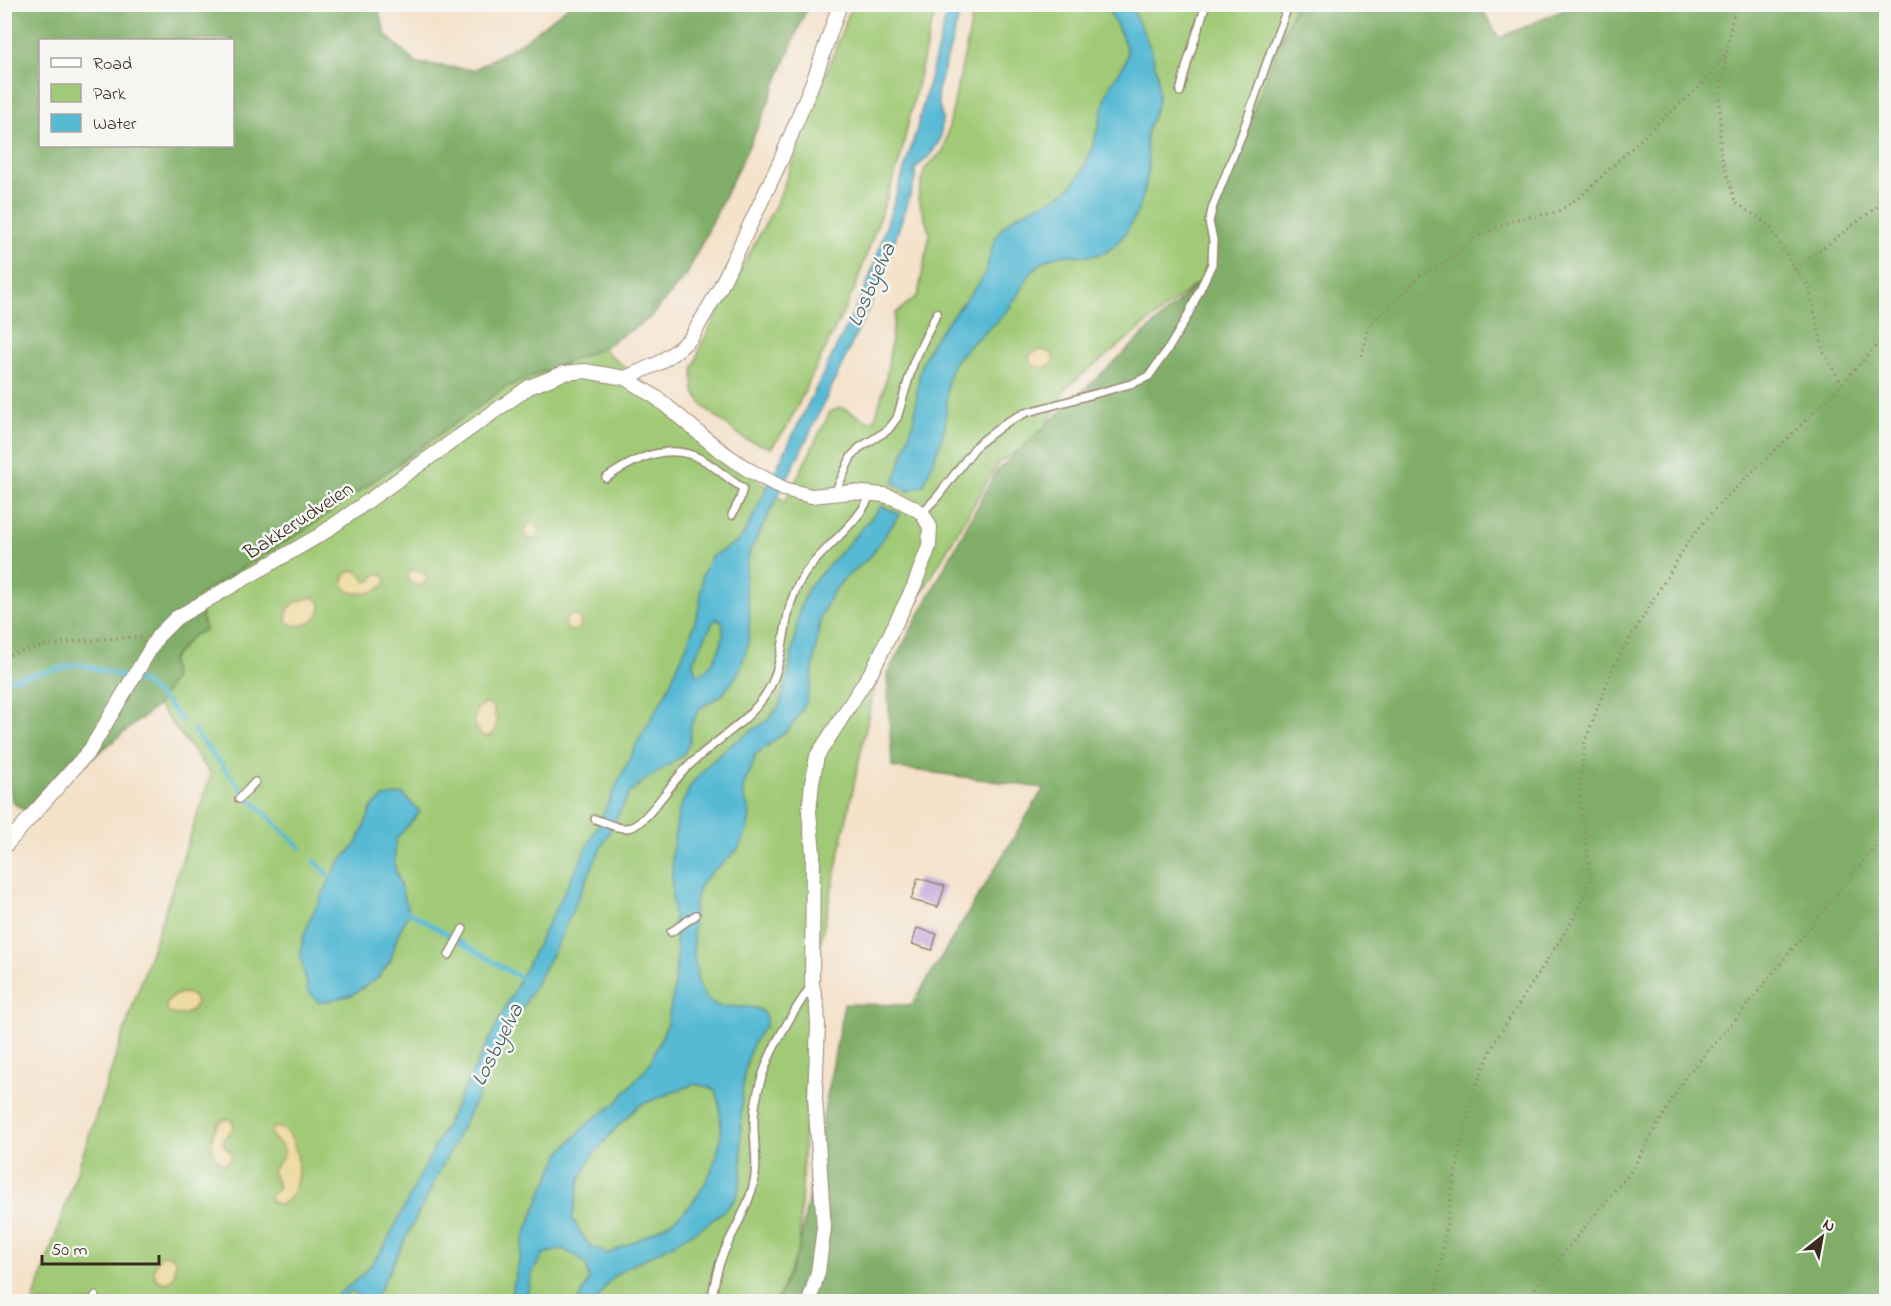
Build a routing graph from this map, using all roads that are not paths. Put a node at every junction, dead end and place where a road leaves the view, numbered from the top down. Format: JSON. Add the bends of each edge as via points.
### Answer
{"nodes":[{"id":1,"x":840,"y":4,"type":"edge"},
{"id":2,"x":1206,"y":4,"type":"edge"},
{"id":3,"x":1289,"y":4,"type":"edge"},
{"id":4,"x":1180,"y":92,"type":"dead end"},
{"id":5,"x":937,"y":313,"type":"dead end"},
{"id":6,"x":625,"y":378,"type":"junction"},
{"id":7,"x":747,"y":469,"type":"junction"},
{"id":8,"x":606,"y":478,"type":"dead end"},
{"id":9,"x":742,"y":488,"type":"junction"},
{"id":10,"x":871,"y":492,"type":"junction"},
{"id":11,"x":835,"y":493,"type":"junction"},
{"id":12,"x":922,"y":513,"type":"junction"},
{"id":13,"x":732,"y":515,"type":"dead end"},
{"id":14,"x":255,"y":782,"type":"dead end"},
{"id":15,"x":239,"y":798,"type":"dead end"},
{"id":16,"x":595,"y":819,"type":"dead end"},
{"id":17,"x":4,"y":848,"type":"edge"},
{"id":18,"x":696,"y":915,"type":"dead end"},
{"id":19,"x":463,"y":929,"type":"dead end"},
{"id":20,"x":671,"y":932,"type":"dead end"},
{"id":21,"x":449,"y":955,"type":"dead end"},
{"id":22,"x":812,"y":984,"type":"junction"},
{"id":23,"x":711,"y":1302,"type":"edge"},
{"id":24,"x":809,"y":1302,"type":"edge"}],
"edges":[{"from":1,"to":6,"type":"street","via":[[780,162],[720,288],[691,338],[659,363]]},
{"from":2,"to":4,"type":"lane"},
{"from":3,"to":12,"type":"lane","via":[[1213,206],[1209,222],[1212,264],[1187,317],[1157,366],[1149,376],[1134,383],[1025,413],[1007,422],[977,445]]},
{"from":5,"to":11,"type":"lane","via":[[914,361],[897,418],[888,430],[851,457]]},
{"from":6,"to":7,"type":"street","via":[[657,398]]},
{"from":6,"to":17,"type":"street","name":"Bakkerudveien","via":[[564,373],[529,387],[320,535],[176,618],[158,636],[90,750]]},
{"from":7,"to":9,"type":"lane"},
{"from":7,"to":11,"type":"street","via":[[792,492],[811,496]]},
{"from":8,"to":9,"type":"lane","via":[[631,462],[674,451],[704,461]]},
{"from":9,"to":13,"type":"lane"},
{"from":10,"to":11,"type":"street"},
{"from":10,"to":12,"type":"street","via":[[897,499]]},
{"from":10,"to":16,"type":"lane","via":[[863,509],[798,584],[775,677],[762,701],[693,761],[638,824],[619,827]]},
{"from":12,"to":22,"type":"street","via":[[930,527],[929,546],[914,586],[873,669],[817,756],[809,812],[813,852]]},
{"from":14,"to":15,"type":"lane"},
{"from":18,"to":20,"type":"lane"},
{"from":19,"to":21,"type":"lane"},
{"from":22,"to":23,"type":"lane","via":[[786,1023],[757,1090],[753,1186],[720,1260]]},
{"from":22,"to":24,"type":"street","via":[[818,1025],[815,1097],[824,1227]]}]}
